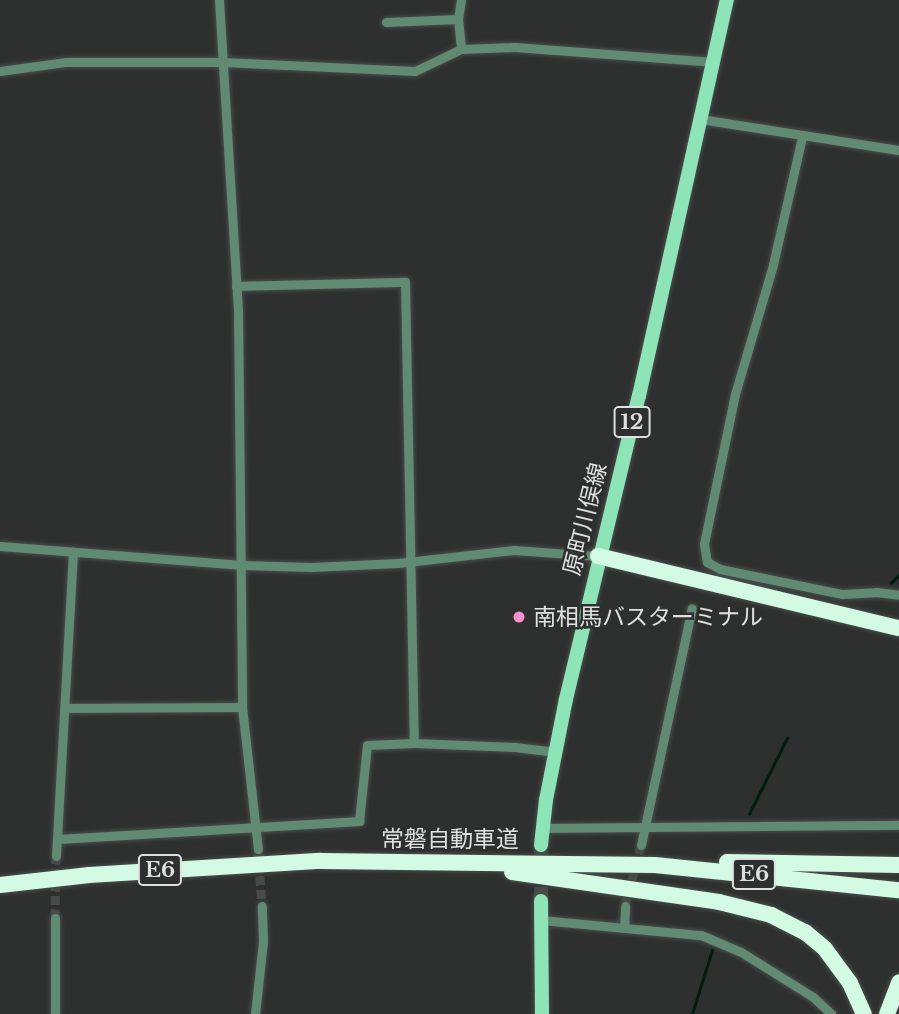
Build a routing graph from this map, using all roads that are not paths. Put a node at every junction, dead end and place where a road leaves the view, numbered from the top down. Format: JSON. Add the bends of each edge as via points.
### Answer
{"nodes":[{"id":1,"x":219,"y":0,"type":"edge"},
{"id":2,"x":461,"y":0,"type":"edge"},
{"id":3,"x":727,"y":0,"type":"edge"},
{"id":4,"x":458,"y":19,"type":"junction"},
{"id":5,"x":386,"y":22,"type":"dead end"},
{"id":6,"x":461,"y":50,"type":"junction"},
{"id":7,"x":223,"y":62,"type":"junction"},
{"id":8,"x":714,"y":62,"type":"junction"},
{"id":9,"x":0,"y":71,"type":"edge"},
{"id":10,"x":700,"y":119,"type":"junction"},
{"id":11,"x":802,"y":137,"type":"junction"},
{"id":12,"x":899,"y":150,"type":"edge"},
{"id":13,"x":236,"y":286,"type":"junction"},
{"id":14,"x":0,"y":546,"type":"edge"},
{"id":15,"x":73,"y":551,"type":"junction"},
{"id":16,"x":598,"y":556,"type":"junction"},
{"id":17,"x":410,"y":561,"type":"junction"},
{"id":18,"x":242,"y":565,"type":"junction"},
{"id":19,"x":899,"y":595,"type":"edge"},
{"id":20,"x":692,"y":608,"type":"dead end"},
{"id":21,"x":899,"y":618,"type":"edge"},
{"id":22,"x":899,"y":628,"type":"edge"},
{"id":23,"x":242,"y":707,"type":"junction"},
{"id":24,"x":65,"y":708,"type":"junction"},
{"id":25,"x":414,"y":743,"type":"junction"},
{"id":26,"x":554,"y":752,"type":"junction"},
{"id":27,"x":899,"y":825,"type":"edge"},
{"id":28,"x":256,"y":827,"type":"junction"},
{"id":29,"x":646,"y":827,"type":"junction"},
{"id":30,"x":542,"y":828,"type":"junction"},
{"id":31,"x":58,"y":839,"type":"junction"},
{"id":32,"x":541,"y":845,"type":"tunnel mouth"},
{"id":33,"x":641,"y":845,"type":"tunnel mouth"},
{"id":34,"x":258,"y":849,"type":"tunnel mouth"},
{"id":35,"x":55,"y":856,"type":"tunnel mouth"},
{"id":36,"x":321,"y":861,"type":"junction"},
{"id":37,"x":609,"y":863,"type":"junction"},
{"id":38,"x":899,"y":865,"type":"edge"},
{"id":39,"x":0,"y":885,"type":"edge"},
{"id":40,"x":899,"y":890,"type":"edge"},
{"id":41,"x":541,"y":901,"type":"tunnel mouth"},
{"id":42,"x":262,"y":906,"type":"tunnel mouth"},
{"id":43,"x":625,"y":906,"type":"tunnel mouth"},
{"id":44,"x":55,"y":918,"type":"tunnel mouth"},
{"id":45,"x":541,"y":920,"type":"junction"},
{"id":46,"x":624,"y":928,"type":"junction"},
{"id":47,"x":899,"y":982,"type":"edge"},
{"id":48,"x":55,"y":1014,"type":"edge"},
{"id":49,"x":255,"y":1014,"type":"edge"},
{"id":50,"x":542,"y":1014,"type":"edge"},
{"id":51,"x":831,"y":1014,"type":"edge"},
{"id":52,"x":864,"y":1014,"type":"edge"},
{"id":53,"x":887,"y":1014,"type":"edge"}],
"edges":[{"from":1,"to":7,"type":"street"},
{"from":2,"to":4,"type":"street"},
{"from":3,"to":8,"type":"main road","name":"原町川俣線","number":"12"},
{"from":4,"to":5,"type":"street"},
{"from":4,"to":6,"type":"street"},
{"from":6,"to":7,"type":"street","via":[[415,71]]},
{"from":6,"to":8,"type":"street","via":[[515,47]]},
{"from":7,"to":9,"type":"street","via":[[66,62]]},
{"from":7,"to":13,"type":"street"},
{"from":8,"to":10,"type":"main road","name":"原町川俣線","number":"12"},
{"from":10,"to":11,"type":"street"},
{"from":10,"to":16,"type":"main road","name":"原町川俣線","number":"12","via":[[639,396]]},
{"from":11,"to":12,"type":"street"},
{"from":11,"to":19,"type":"street","via":[[773,265],[735,394],[704,544],[708,562],[720,569],[842,594]]},
{"from":13,"to":17,"type":"street","via":[[405,282]]},
{"from":13,"to":18,"type":"street"},
{"from":14,"to":15,"type":"street"},
{"from":15,"to":18,"type":"street"},
{"from":15,"to":24,"type":"street"},
{"from":16,"to":17,"type":"street","via":[[514,550]]},
{"from":16,"to":21,"type":"highway","via":[[624,556]]},
{"from":16,"to":22,"type":"highway"},
{"from":16,"to":26,"type":"main road","name":"原町川俣線","number":"12"},
{"from":17,"to":18,"type":"street","via":[[311,567]]},
{"from":17,"to":25,"type":"street"},
{"from":18,"to":23,"type":"street"},
{"from":20,"to":29,"type":"street"},
{"from":23,"to":24,"type":"street"},
{"from":23,"to":28,"type":"street"},
{"from":24,"to":31,"type":"street"},
{"from":25,"to":26,"type":"street"},
{"from":25,"to":28,"type":"street","via":[[367,745],[359,821]]},
{"from":26,"to":30,"type":"main road","name":"原町川俣線","number":"12"},
{"from":27,"to":29,"type":"street"},
{"from":28,"to":31,"type":"street"},
{"from":28,"to":34,"type":"street"},
{"from":29,"to":30,"type":"street"},
{"from":29,"to":33,"type":"street"},
{"from":30,"to":32,"type":"main road","name":"原町川俣線","number":"12"},
{"from":31,"to":35,"type":"street"},
{"from":36,"to":37,"type":"highway","name":"常磐自動車道","number":"E6"},
{"from":36,"to":39,"type":"highway","name":"常磐自動車道","number":"E6"},
{"from":36,"to":52,"type":"highway","via":[[527,873],[738,905],[786,921],[815,940],[841,969]]},
{"from":37,"to":38,"type":"highway"},
{"from":37,"to":40,"type":"highway","name":"常磐自動車道","number":"E6"},
{"from":41,"to":45,"type":"main road"},
{"from":42,"to":49,"type":"street"},
{"from":43,"to":46,"type":"street"},
{"from":44,"to":48,"type":"street"},
{"from":45,"to":46,"type":"street"},
{"from":45,"to":50,"type":"main road"},
{"from":46,"to":51,"type":"street","via":[[701,934],[741,952],[813,997]]},
{"from":47,"to":53,"type":"highway"}]}
